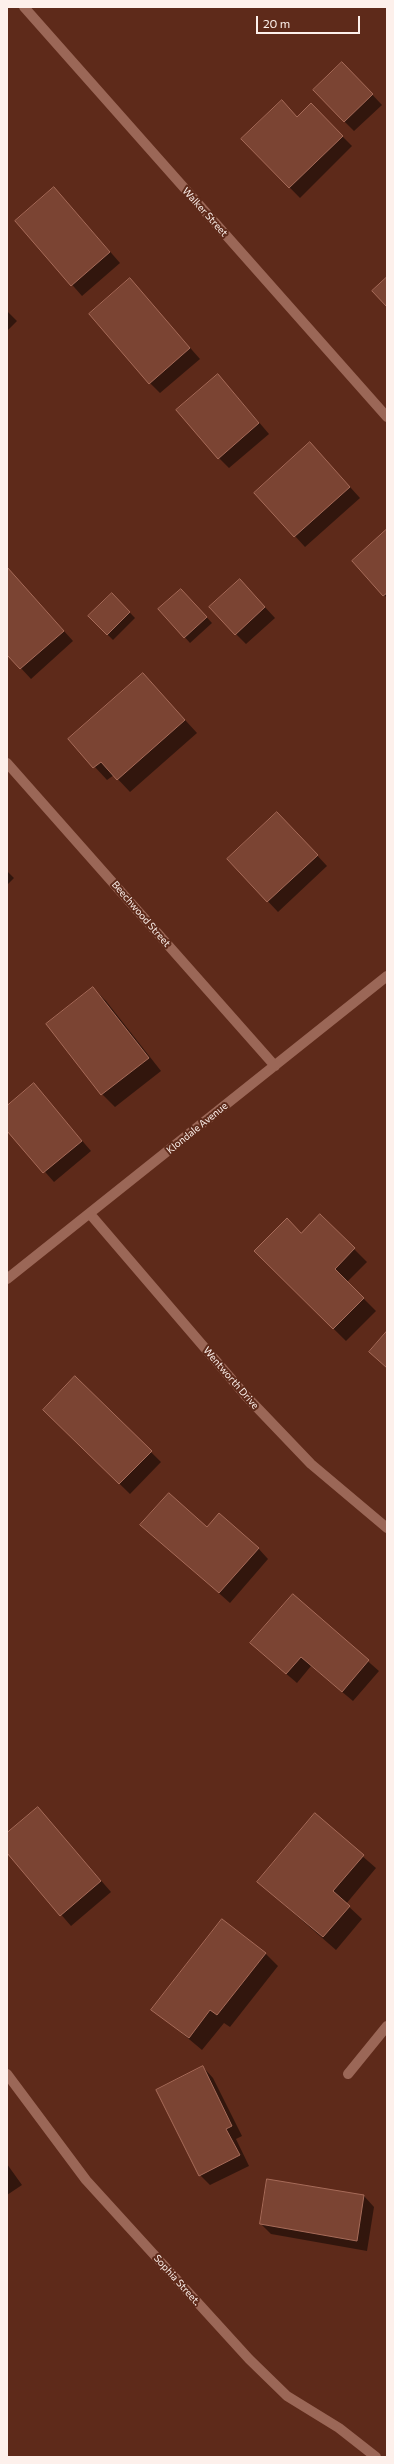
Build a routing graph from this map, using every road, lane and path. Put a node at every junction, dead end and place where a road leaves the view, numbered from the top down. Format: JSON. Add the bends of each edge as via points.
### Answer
{"nodes":[{"id":1,"x":24,"y":7,"type":"edge"},
{"id":2,"x":387,"y":417,"type":"edge"},
{"id":3,"x":7,"y":763,"type":"edge"},
{"id":4,"x":387,"y":976,"type":"edge"},
{"id":5,"x":275,"y":1066,"type":"junction"},
{"id":6,"x":90,"y":1214,"type":"junction"},
{"id":7,"x":7,"y":1279,"type":"edge"},
{"id":8,"x":387,"y":1528,"type":"edge"},
{"id":9,"x":387,"y":2026,"type":"edge"},
{"id":10,"x":7,"y":2074,"type":"edge"},
{"id":11,"x":348,"y":2074,"type":"dead end"},
{"id":12,"x":376,"y":2457,"type":"edge"}],
"edges":[{"from":1,"to":2,"type":"street","name":"Walker Street"},
{"from":3,"to":5,"type":"street","name":"Beechwood Street"},
{"from":4,"to":5,"type":"street","name":"Klondale Avenue"},
{"from":5,"to":6,"type":"street","name":"Klondale Avenue"},
{"from":6,"to":7,"type":"street","name":"Klondale Avenue"},
{"from":6,"to":8,"type":"street","name":"Wentworth Drive","via":[[262,1413],[311,1464]]},
{"from":9,"to":11,"type":"street"},
{"from":10,"to":12,"type":"street","name":"Sophia Street.","via":[[86,2180],[249,2359],[287,2396],[340,2428]]}]}
